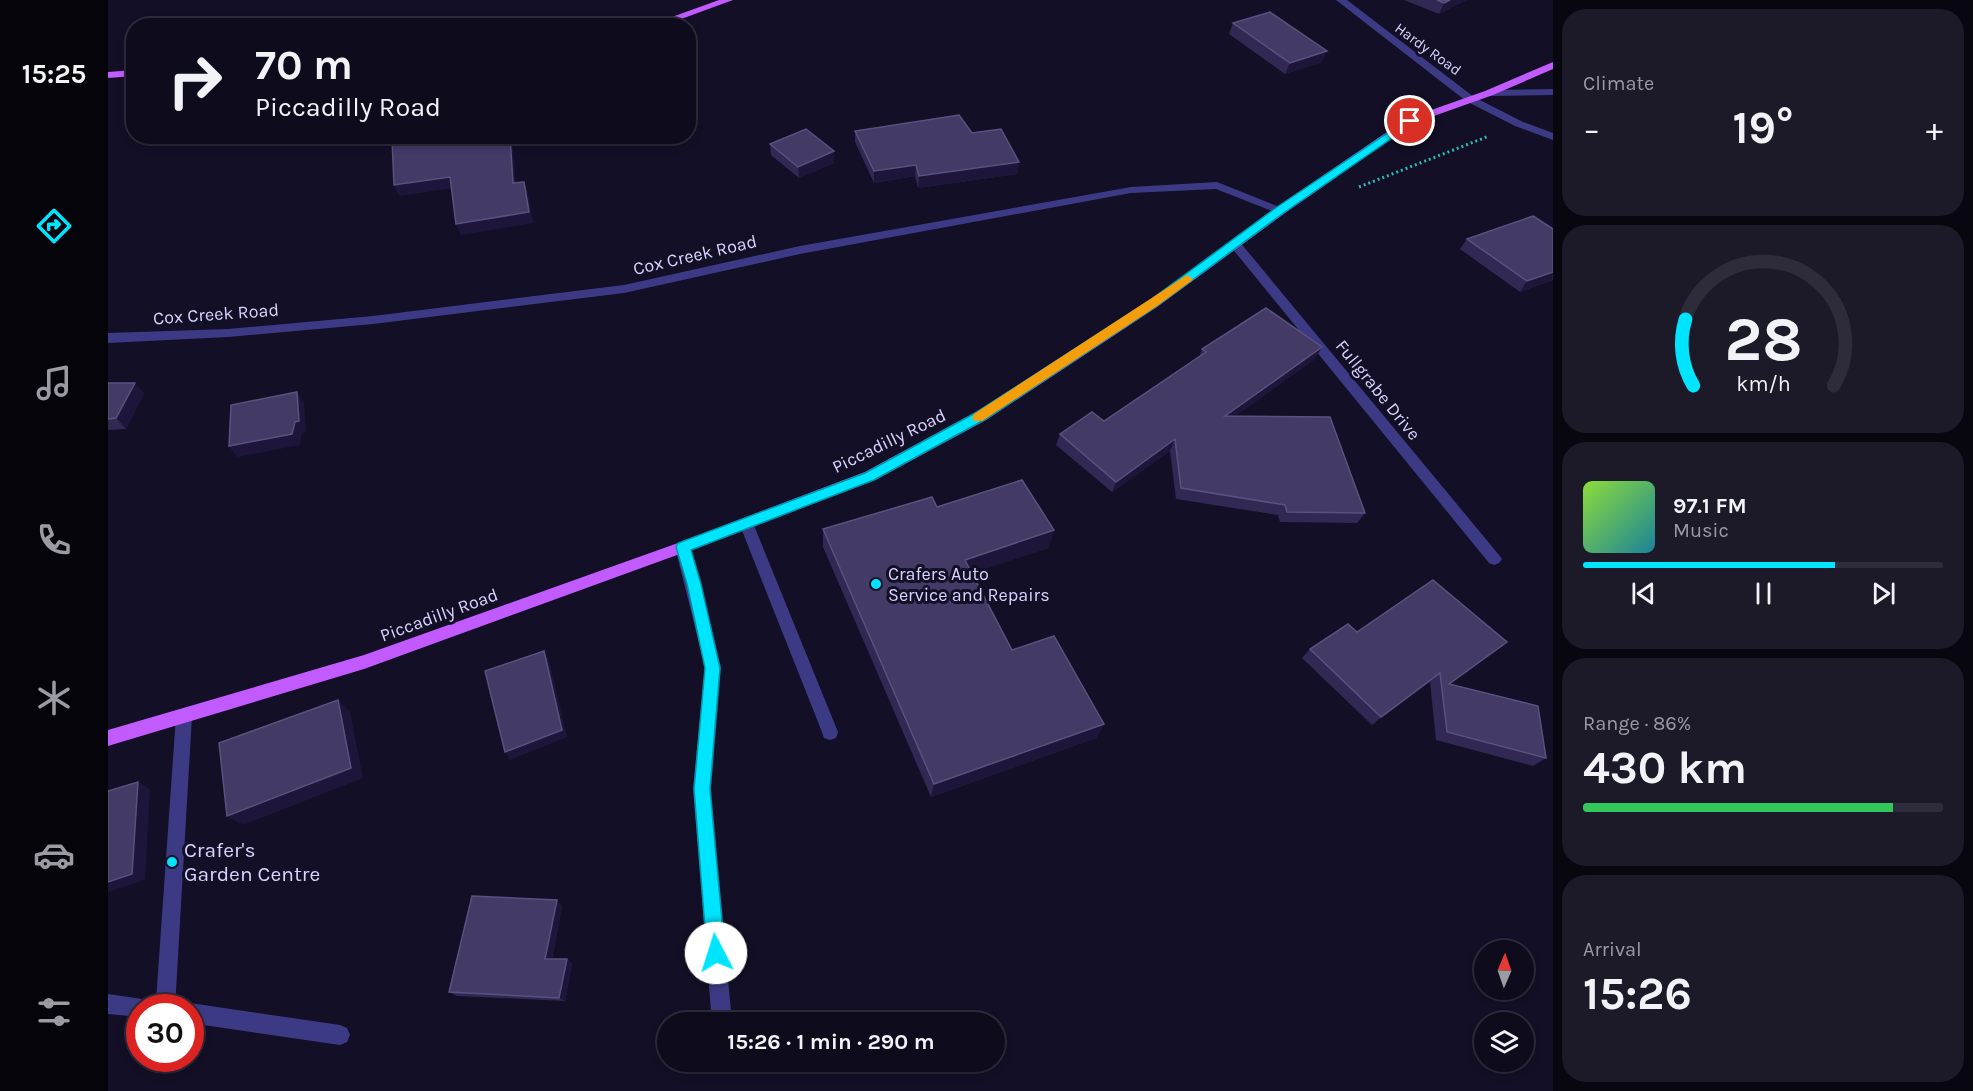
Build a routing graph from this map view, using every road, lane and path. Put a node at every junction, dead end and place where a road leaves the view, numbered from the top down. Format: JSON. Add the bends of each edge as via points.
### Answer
{"nodes":[{"id":1,"x":728,"y":0,"type":"edge"},
{"id":2,"x":1341,"y":0,"type":"edge"},
{"id":3,"x":675,"y":18,"type":"edge"},
{"id":4,"x":1553,"y":66,"type":"edge"},
{"id":5,"x":126,"y":72,"type":"edge"},
{"id":6,"x":108,"y":73,"type":"edge"},
{"id":7,"x":1553,"y":92,"type":"edge"},
{"id":8,"x":1488,"y":93,"type":"junction"},
{"id":9,"x":1470,"y":99,"type":"junction"},
{"id":10,"x":1519,"y":124,"type":"junction"},
{"id":11,"x":1553,"y":137,"type":"edge"},
{"id":12,"x":1355,"y":189,"type":"dead end"},
{"id":13,"x":1281,"y":210,"type":"junction"},
{"id":14,"x":1235,"y":244,"type":"junction"},
{"id":15,"x":108,"y":338,"type":"edge"},
{"id":16,"x":746,"y":523,"type":"junction"},
{"id":17,"x":683,"y":547,"type":"junction"},
{"id":18,"x":1494,"y":559,"type":"dead end"},
{"id":19,"x":184,"y":716,"type":"junction"},
{"id":20,"x":830,"y":732,"type":"dead end"},
{"id":21,"x":108,"y":738,"type":"edge"},
{"id":22,"x":166,"y":994,"type":"edge"},
{"id":23,"x":108,"y":1004,"type":"edge"},
{"id":24,"x":126,"y":1006,"type":"edge"},
{"id":25,"x":721,"y":1012,"type":"edge"},
{"id":26,"x":204,"y":1015,"type":"edge"},
{"id":27,"x":340,"y":1035,"type":"dead end"}],
"edges":[{"from":1,"to":3,"type":"main road"},
{"from":2,"to":9,"type":"street","name":"Hardy Road"},
{"from":4,"to":8,"type":"main road","name":"Piccadilly Road"},
{"from":5,"to":6,"type":"main road"},
{"from":7,"to":8,"type":"street"},
{"from":8,"to":9,"type":"main road","name":"Piccadilly Road"},
{"from":9,"to":10,"type":"street","name":"Hardy Road"},
{"from":9,"to":13,"type":"main road","name":"Piccadilly Road","via":[[1410,121]]},
{"from":10,"to":11,"type":"street","name":"Hardy Road"},
{"from":10,"to":12,"type":"path"},
{"from":13,"to":14,"type":"main road","name":"Piccadilly Road"},
{"from":13,"to":15,"type":"street","name":"Cox Creek Road","via":[[1217,185],[1131,190],[800,249],[624,289],[374,320],[228,333]]},
{"from":14,"to":16,"type":"main road","name":"Piccadilly Road","via":[[1153,304],[981,416],[870,476]]},
{"from":14,"to":18,"type":"street","name":"Fullgrabe Drive"},
{"from":16,"to":17,"type":"main road","name":"Piccadilly Road"},
{"from":16,"to":20,"type":"street"},
{"from":17,"to":19,"type":"main road","name":"Piccadilly Road","via":[[364,662]]},
{"from":17,"to":25,"type":"street","via":[[713,668],[702,789]]},
{"from":19,"to":21,"type":"main road","name":"Piccadilly Road"},
{"from":19,"to":22,"type":"street"},
{"from":23,"to":24,"type":"street"},
{"from":26,"to":27,"type":"street"}]}
